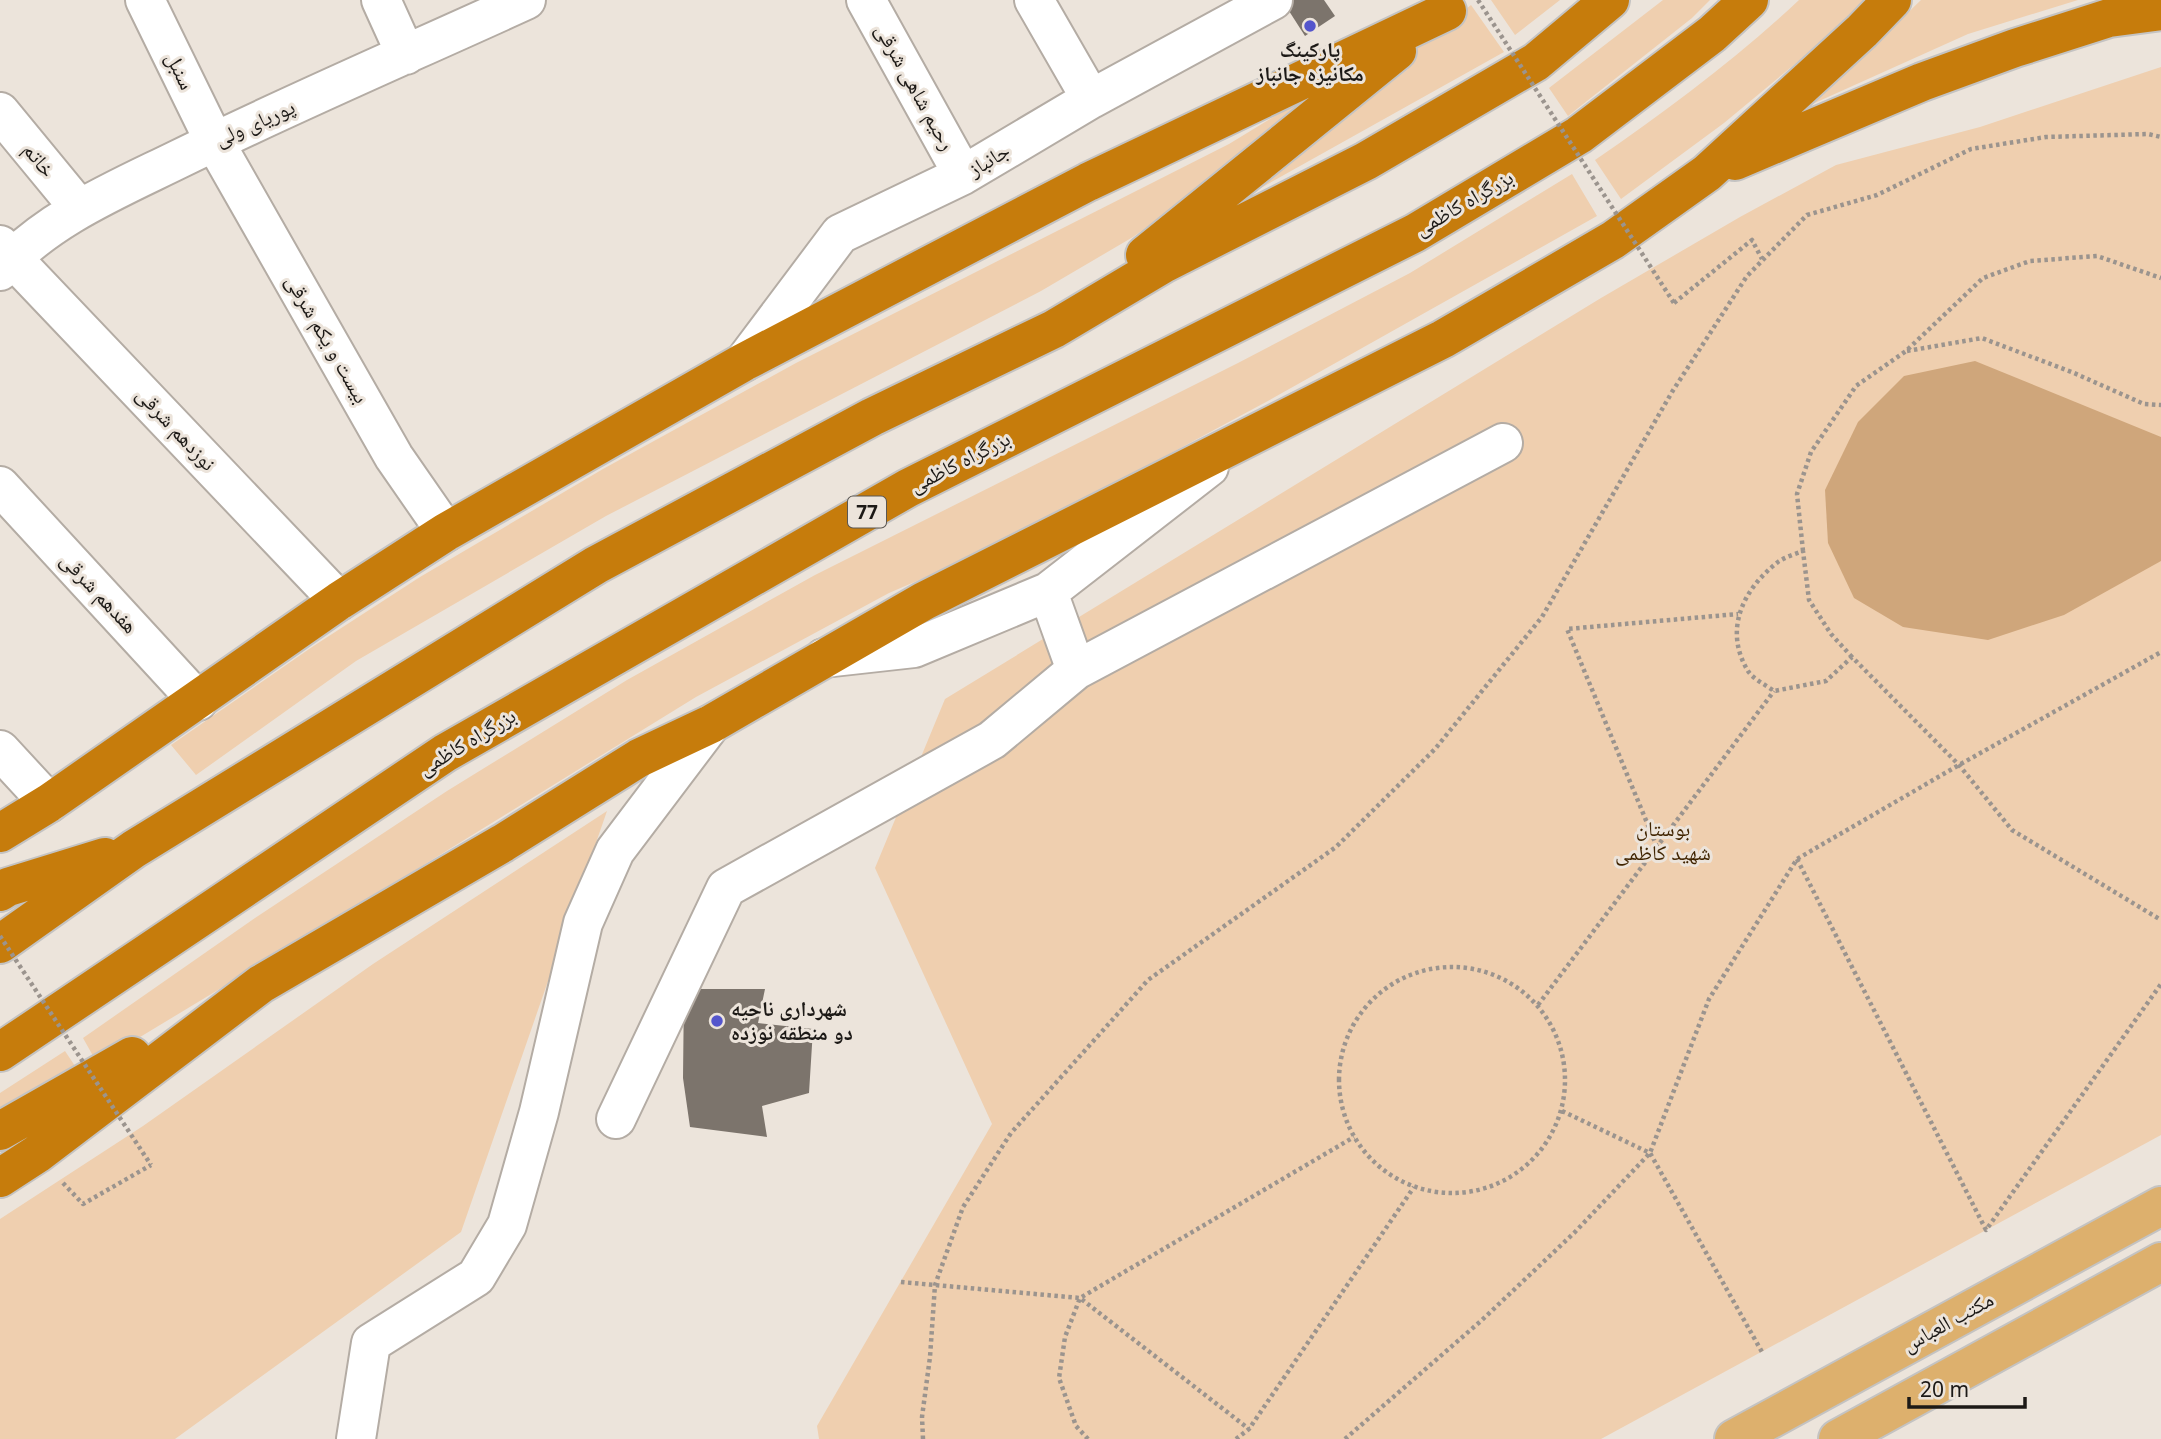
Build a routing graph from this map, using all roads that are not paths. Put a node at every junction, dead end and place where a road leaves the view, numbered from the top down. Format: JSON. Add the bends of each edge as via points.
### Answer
{"nodes":[{"id":1,"x":145,"y":0,"type":"edge"},
{"id":2,"x":381,"y":0,"type":"edge"},
{"id":3,"x":526,"y":0,"type":"edge"},
{"id":4,"x":866,"y":0,"type":"edge"},
{"id":5,"x":1034,"y":0,"type":"edge"},
{"id":6,"x":1273,"y":0,"type":"edge"},
{"id":7,"x":1610,"y":0,"type":"edge"},
{"id":8,"x":1749,"y":0,"type":"edge"},
{"id":9,"x":1892,"y":0,"type":"edge"},
{"id":10,"x":1461,"y":4,"type":"edge"},
{"id":11,"x":2161,"y":11,"type":"edge"},
{"id":12,"x":406,"y":55,"type":"junction"},
{"id":13,"x":1091,"y":99,"type":"junction"},
{"id":14,"x":0,"y":112,"type":"edge"},
{"id":15,"x":214,"y":141,"type":"junction"},
{"id":16,"x":1707,"y":173,"type":"junction"},
{"id":17,"x":963,"y":175,"type":"junction"},
{"id":18,"x":79,"y":208,"type":"junction"},
{"id":19,"x":4,"y":257,"type":"edge"},
{"id":20,"x":1054,"y":329,"type":"junction"},
{"id":21,"x":744,"y":362,"type":"junction"},
{"id":22,"x":1248,"y":437,"type":"junction"},
{"id":23,"x":1503,"y":443,"type":"dead end"},
{"id":24,"x":0,"y":486,"type":"edge"},
{"id":25,"x":446,"y":532,"type":"junction"},
{"id":26,"x":1048,"y":592,"type":"junction"},
{"id":27,"x":339,"y":601,"type":"junction"},
{"id":28,"x":824,"y":659,"type":"junction"},
{"id":29,"x":1076,"y":670,"type":"junction"},
{"id":30,"x":198,"y":701,"type":"junction"},
{"id":31,"x":710,"y":724,"type":"junction"},
{"id":32,"x":0,"y":750,"type":"edge"},
{"id":33,"x":49,"y":803,"type":"junction"},
{"id":34,"x":0,"y":833,"type":"edge"},
{"id":35,"x":134,"y":849,"type":"junction"},
{"id":36,"x":0,"y":892,"type":"edge"},
{"id":37,"x":0,"y":944,"type":"edge"},
{"id":38,"x":261,"y":984,"type":"junction"},
{"id":39,"x":0,"y":1052,"type":"edge"},
{"id":40,"x":616,"y":1119,"type":"dead end"},
{"id":41,"x":0,"y":1131,"type":"edge"},
{"id":42,"x":0,"y":1178,"type":"edge"},
{"id":43,"x":2161,"y":1206,"type":"edge"},
{"id":44,"x":2161,"y":1262,"type":"edge"},
{"id":45,"x":356,"y":1439,"type":"edge"},
{"id":46,"x":1734,"y":1439,"type":"edge"},
{"id":47,"x":1838,"y":1439,"type":"edge"}],
"edges":[{"from":1,"to":15,"type":"street","name":"سنبل"},
{"from":2,"to":12,"type":"street"},
{"from":3,"to":12,"type":"street","name":"پوریای ولی"},
{"from":4,"to":17,"type":"street","name":"رحیم شاهی شرقی"},
{"from":5,"to":13,"type":"street"},
{"from":6,"to":13,"type":"street","name":"جانباز"},
{"from":7,"to":20,"type":"highway","via":[[1536,62],[1366,161],[1165,263]]},
{"from":8,"to":39,"type":"highway","name":"بزرگراه کاظمی","number":"77","via":[[1712,34],[1579,135],[1415,233],[908,488],[445,753]]},
{"from":9,"to":16,"type":"highway"},
{"from":10,"to":20,"type":"highway"},
{"from":10,"to":21,"type":"highway","via":[[1088,182]]},
{"from":11,"to":16,"type":"highway","via":[[2109,18],[2015,48]]},
{"from":12,"to":15,"type":"street","name":"پوریای ولی"},
{"from":13,"to":17,"type":"street","name":"جانباز"},
{"from":14,"to":18,"type":"street","name":"خاتم"},
{"from":15,"to":18,"type":"street","name":"پوریای ولی"},
{"from":15,"to":25,"type":"street","name":"بیست و یکم شرقی","via":[[394,457]]},
{"from":16,"to":22,"type":"highway","via":[[1613,240],[1443,340]]},
{"from":17,"to":21,"type":"street","name":"جانباز","via":[[840,234]]},
{"from":18,"to":19,"type":"street","name":"پوریای ولی"},
{"from":19,"to":27,"type":"street","name":"نوزدهم شرقی"},
{"from":20,"to":35,"type":"highway","via":[[872,417],[596,565]]},
{"from":21,"to":25,"type":"highway"},
{"from":22,"to":26,"type":"street"},
{"from":22,"to":28,"type":"highway","via":[[924,601]]},
{"from":23,"to":29,"type":"street"},
{"from":24,"to":30,"type":"street","name":"هفدهم شرقی"},
{"from":25,"to":27,"type":"highway"},
{"from":26,"to":28,"type":"street","via":[[914,648]]},
{"from":26,"to":29,"type":"street"},
{"from":27,"to":30,"type":"highway"},
{"from":28,"to":31,"type":"highway"},
{"from":29,"to":40,"type":"street","via":[[992,740],[726,888]]},
{"from":30,"to":33,"type":"highway"},
{"from":31,"to":38,"type":"highway","via":[[639,758]]},
{"from":31,"to":45,"type":"street","via":[[615,852],[583,923],[507,1225],[475,1277],[371,1343]]},
{"from":32,"to":33,"type":"street"},
{"from":33,"to":34,"type":"highway"},
{"from":35,"to":36,"type":"highway"},
{"from":35,"to":37,"type":"highway"},
{"from":38,"to":41,"type":"highway"},
{"from":38,"to":42,"type":"highway"},
{"from":43,"to":46,"type":"main road","name":"مکتب العباس"},
{"from":44,"to":47,"type":"main road"}]}
